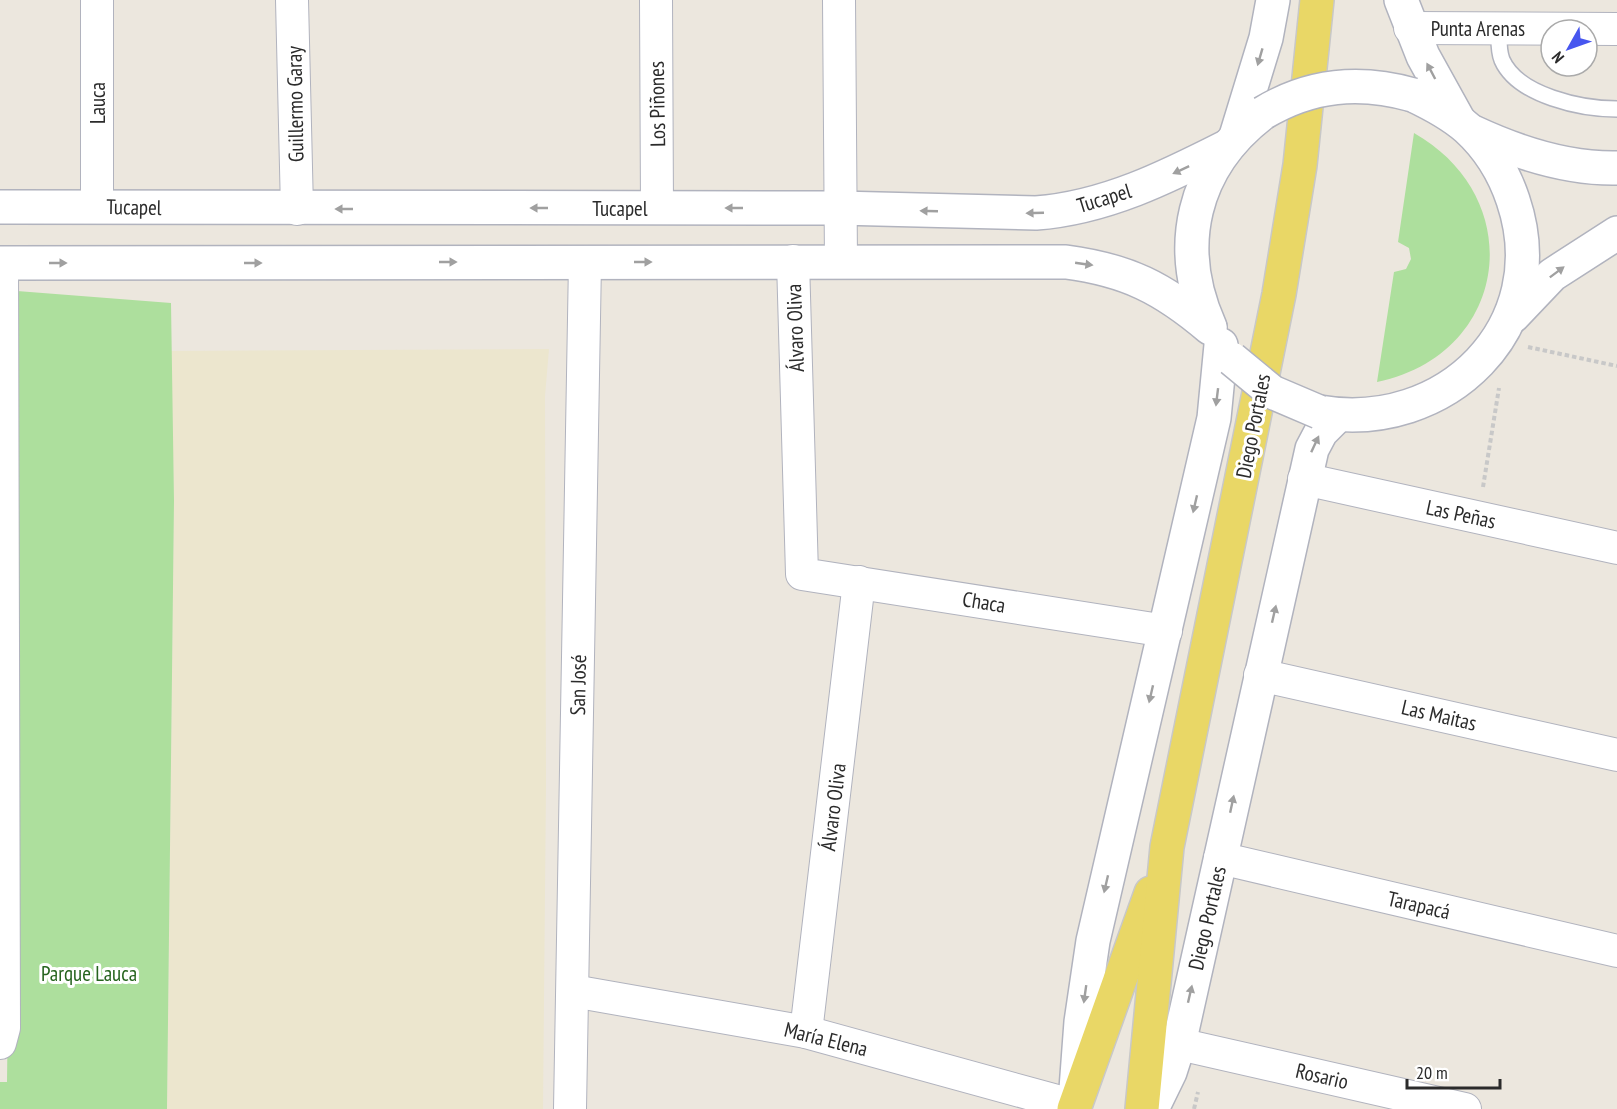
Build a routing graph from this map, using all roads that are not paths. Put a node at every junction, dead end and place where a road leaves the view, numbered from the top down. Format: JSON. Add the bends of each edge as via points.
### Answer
{"nodes":[{"id":1,"x":98,"y":0,"type":"edge"},
{"id":2,"x":292,"y":0,"type":"edge"},
{"id":3,"x":656,"y":0,"type":"edge"},
{"id":4,"x":839,"y":0,"type":"edge"},
{"id":5,"x":1273,"y":0,"type":"edge"},
{"id":6,"x":1317,"y":0,"type":"edge"},
{"id":7,"x":1406,"y":14,"type":"edge"},
{"id":8,"x":1498,"y":28,"type":"junction"},
{"id":9,"x":1617,"y":29,"type":"edge"},
{"id":10,"x":1617,"y":109,"type":"edge"},
{"id":11,"x":1464,"y":126,"type":"junction"},
{"id":12,"x":1232,"y":141,"type":"junction"},
{"id":13,"x":1617,"y":168,"type":"edge"},
{"id":14,"x":98,"y":206,"type":"junction"},
{"id":15,"x":0,"y":207,"type":"edge"},
{"id":16,"x":657,"y":208,"type":"junction"},
{"id":17,"x":839,"y":208,"type":"junction"},
{"id":18,"x":297,"y":209,"type":"junction"},
{"id":19,"x":1617,"y":232,"type":"edge"},
{"id":20,"x":793,"y":261,"type":"junction"},
{"id":21,"x":841,"y":261,"type":"junction"},
{"id":22,"x":585,"y":262,"type":"junction"},
{"id":23,"x":1,"y":264,"type":"edge"},
{"id":24,"x":1503,"y":330,"type":"junction"},
{"id":25,"x":1221,"y":344,"type":"junction"},
{"id":26,"x":1328,"y":414,"type":"junction"},
{"id":27,"x":1304,"y":479,"type":"junction"},
{"id":28,"x":1617,"y":548,"type":"edge"},
{"id":29,"x":802,"y":574,"type":"joint"},
{"id":30,"x":859,"y":582,"type":"junction"},
{"id":31,"x":1166,"y":631,"type":"junction"},
{"id":32,"x":1260,"y":675,"type":"junction"},
{"id":33,"x":2,"y":681,"type":"edge"},
{"id":34,"x":1617,"y":755,"type":"edge"},
{"id":35,"x":1167,"y":848,"type":"junction"},
{"id":36,"x":1220,"y":858,"type":"junction"},
{"id":37,"x":1617,"y":951,"type":"edge"},
{"id":38,"x":573,"y":991,"type":"junction"},
{"id":39,"x":806,"y":1032,"type":"junction"},
{"id":40,"x":0,"y":1043,"type":"edge"},
{"id":41,"x":1179,"y":1044,"type":"junction"},
{"id":42,"x":1075,"y":1107,"type":"edge"},
{"id":43,"x":570,"y":1109,"type":"edge"},
{"id":44,"x":1142,"y":1109,"type":"edge"},
{"id":45,"x":1152,"y":1109,"type":"edge"},
{"id":46,"x":1465,"y":1109,"type":"edge"}],
"edges":[{"from":1,"to":14,"type":"street","name":"Lauca"},
{"from":2,"to":18,"type":"street","name":"Guillermo Garay"},
{"from":3,"to":16,"type":"street","name":"Los Piñones"},
{"from":4,"to":17,"type":"street"},
{"from":5,"to":12,"type":"main road","one_way":true,"via":[[1266,38]]},
{"from":6,"to":35,"type":"main road","name":"Diego Portales","via":[[1301,154],[1279,294]]},
{"from":7,"to":8,"type":"street","name":"Punta Arenas"},
{"from":11,"to":7,"type":"main road","one_way":true},
{"from":8,"to":9,"type":"street","name":"Punta Arenas"},
{"from":8,"to":10,"type":"lane","via":[[1500,54],[1512,75],[1577,106]]},
{"from":11,"to":12,"type":"main road","bridge":true,"via":[[1413,95],[1379,87],[1327,88],[1294,97],[1263,114]]},
{"from":11,"to":13,"type":"main road","via":[[1502,146],[1538,157],[1573,165]]},
{"from":11,"to":24,"type":"main road","via":[[1499,167],[1517,212],[1522,260]]},
{"from":12,"to":17,"type":"main road","name":"Tucapel","one_way":true,"via":[[1105,201],[1059,211]]},
{"from":12,"to":25,"type":"main road","via":[[1201,192],[1191,260],[1194,278]]},
{"from":14,"to":15,"type":"main road","name":"Tucapel"},
{"from":14,"to":18,"type":"main road","name":"Tucapel"},
{"from":17,"to":16,"type":"main road","name":"Tucapel","one_way":true},
{"from":16,"to":18,"type":"main road","name":"Tucapel","one_way":true},
{"from":17,"to":21,"type":"street"},
{"from":24,"to":19,"type":"main road","one_way":true,"via":[[1517,309],[1552,275]]},
{"from":20,"to":21,"type":"main road"},
{"from":22,"to":20,"type":"main road","one_way":true},
{"from":20,"to":29,"type":"street","name":"Álvaro Oliva"},
{"from":21,"to":25,"type":"main road","one_way":true,"via":[[1092,265],[1119,271],[1165,292]]},
{"from":23,"to":22,"type":"main road","one_way":true},
{"from":22,"to":38,"type":"street","name":"San José"},
{"from":23,"to":33,"type":"street"},
{"from":24,"to":26,"type":"main road","via":[[1466,376],[1433,398],[1387,413]]},
{"from":25,"to":26,"type":"main road","bridge":true,"via":[[1272,392]]},
{"from":25,"to":31,"type":"main road","name":"Diego Portales","one_way":true,"via":[[1214,418]]},
{"from":27,"to":26,"type":"main road","name":"Diego Portales","one_way":true},
{"from":27,"to":28,"type":"street","name":"Las Peñas"},
{"from":32,"to":27,"type":"main road","name":"Diego Portales","one_way":true},
{"from":29,"to":30,"type":"street","name":"Chaca"},
{"from":30,"to":31,"type":"street","name":"Chaca"},
{"from":30,"to":39,"type":"street","name":"Álvaro Oliva"},
{"from":31,"to":42,"type":"main road","name":"Diego Portales","one_way":true,"via":[[1093,941],[1081,1022]]},
{"from":32,"to":34,"type":"street","name":"Las Maitas"},
{"from":36,"to":32,"type":"main road","name":"Diego Portales","one_way":true},
{"from":33,"to":40,"type":"street","via":[[4,1028]]},
{"from":35,"to":42,"type":"main road","name":"Diego Portales"},
{"from":35,"to":44,"type":"main road","name":"Diego Portales"},
{"from":36,"to":37,"type":"street","name":"Tarapacá"},
{"from":41,"to":36,"type":"main road","name":"Diego Portales","one_way":true},
{"from":38,"to":39,"type":"street","name":"María Elena"},
{"from":38,"to":43,"type":"street","name":"San José"},
{"from":39,"to":42,"type":"street","name":"María Elena"},
{"from":41,"to":45,"type":"main road","name":"Diego Portales"},
{"from":41,"to":46,"type":"street","name":"Rosario"}]}
